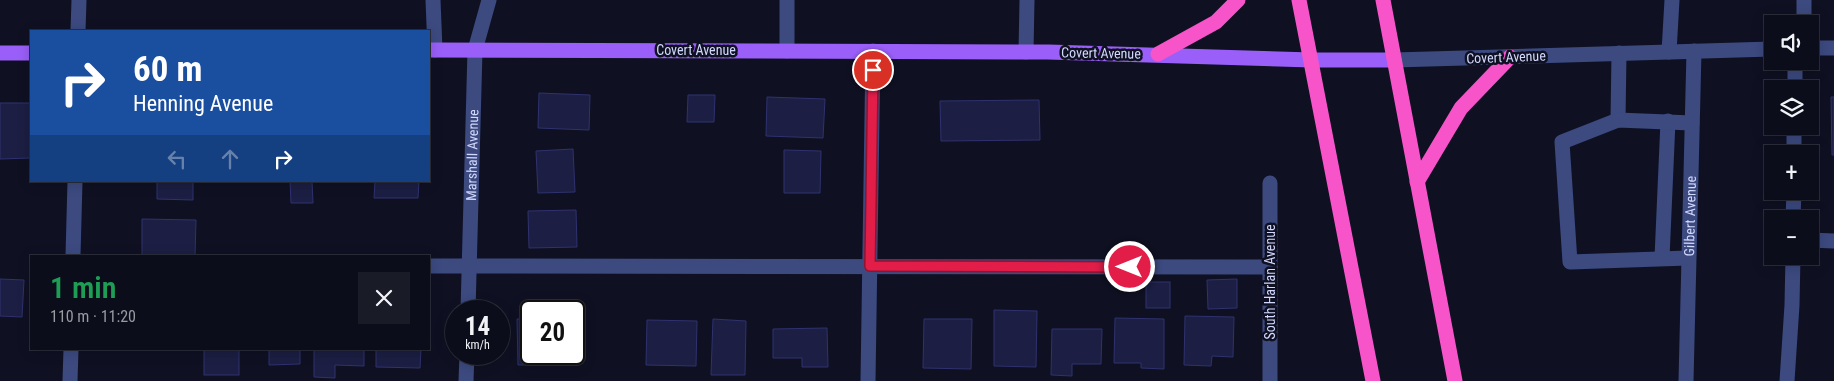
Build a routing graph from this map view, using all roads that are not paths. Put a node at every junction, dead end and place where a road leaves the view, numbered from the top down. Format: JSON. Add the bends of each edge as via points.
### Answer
{"nodes":[{"id":1,"x":79,"y":0,"type":"edge"},
{"id":2,"x":433,"y":0,"type":"edge"},
{"id":3,"x":489,"y":0,"type":"edge"},
{"id":4,"x":787,"y":0,"type":"edge"},
{"id":5,"x":1022,"y":0,"type":"edge"},
{"id":6,"x":1027,"y":0,"type":"edge"},
{"id":7,"x":1238,"y":0,"type":"edge"},
{"id":8,"x":1300,"y":0,"type":"edge"},
{"id":9,"x":1383,"y":0,"type":"edge"},
{"id":10,"x":1672,"y":0,"type":"edge"},
{"id":11,"x":1804,"y":0,"type":"edge"},
{"id":12,"x":1804,"y":15,"type":"edge"},
{"id":13,"x":78,"y":30,"type":"edge"},
{"id":14,"x":1819,"y":48,"type":"edge"},
{"id":15,"x":1834,"y":48,"type":"edge"},
{"id":16,"x":1764,"y":49,"type":"edge"},
{"id":17,"x":432,"y":50,"type":"edge"},
{"id":18,"x":475,"y":50,"type":"junction"},
{"id":19,"x":787,"y":51,"type":"junction"},
{"id":20,"x":873,"y":51,"type":"junction"},
{"id":21,"x":1694,"y":51,"type":"junction"},
{"id":22,"x":1026,"y":52,"type":"junction"},
{"id":23,"x":1669,"y":52,"type":"junction"},
{"id":24,"x":0,"y":53,"type":"edge"},
{"id":25,"x":30,"y":53,"type":"edge"},
{"id":26,"x":1620,"y":53,"type":"junction"},
{"id":27,"x":1158,"y":54,"type":"junction"},
{"id":28,"x":1510,"y":56,"type":"junction"},
{"id":29,"x":1312,"y":60,"type":"junction"},
{"id":30,"x":1394,"y":60,"type":"junction"},
{"id":31,"x":1618,"y":120,"type":"junction"},
{"id":32,"x":1668,"y":121,"type":"junction"},
{"id":33,"x":1692,"y":122,"type":"junction"},
{"id":34,"x":75,"y":182,"type":"edge"},
{"id":35,"x":1270,"y":182,"type":"dead end"},
{"id":36,"x":1417,"y":182,"type":"junction"},
{"id":37,"x":1819,"y":240,"type":"edge"},
{"id":38,"x":1834,"y":241,"type":"edge"},
{"id":39,"x":73,"y":255,"type":"edge"},
{"id":40,"x":1662,"y":258,"type":"junction"},
{"id":41,"x":1688,"y":258,"type":"junction"},
{"id":42,"x":1793,"y":265,"type":"edge"},
{"id":43,"x":430,"y":266,"type":"edge"},
{"id":44,"x":469,"y":266,"type":"junction"},
{"id":45,"x":870,"y":266,"type":"junction"},
{"id":46,"x":1270,"y":267,"type":"junction"},
{"id":47,"x":468,"y":300,"type":"edge"},
{"id":48,"x":71,"y":350,"type":"edge"},
{"id":49,"x":467,"y":365,"type":"edge"},
{"id":50,"x":70,"y":381,"type":"edge"},
{"id":51,"x":466,"y":381,"type":"edge"},
{"id":52,"x":868,"y":381,"type":"edge"},
{"id":53,"x":1270,"y":381,"type":"edge"},
{"id":54,"x":1373,"y":381,"type":"edge"},
{"id":55,"x":1455,"y":381,"type":"edge"},
{"id":56,"x":1686,"y":381,"type":"edge"},
{"id":57,"x":1787,"y":381,"type":"edge"}],
"edges":[{"from":1,"to":13,"type":"street"},
{"from":2,"to":17,"type":"street"},
{"from":3,"to":18,"type":"street","name":"Marshall Avenue"},
{"from":4,"to":19,"type":"street"},
{"from":5,"to":6,"type":"street"},
{"from":6,"to":22,"type":"street"},
{"from":7,"to":27,"type":"highway","via":[[1216,22]]},
{"from":8,"to":29,"type":"highway"},
{"from":9,"to":30,"type":"highway"},
{"from":10,"to":23,"type":"street"},
{"from":11,"to":12,"type":"street"},
{"from":14,"to":15,"type":"street"},
{"from":16,"to":21,"type":"street","name":"Covert Avenue"},
{"from":17,"to":18,"type":"main road","name":"Covert Avenue"},
{"from":18,"to":19,"type":"main road","name":"Covert Avenue"},
{"from":18,"to":44,"type":"street","name":"Marshall Avenue"},
{"from":19,"to":20,"type":"main road","name":"Covert Avenue"},
{"from":20,"to":22,"type":"main road","name":"Covert Avenue"},
{"from":20,"to":45,"type":"street"},
{"from":21,"to":23,"type":"street","name":"Covert Avenue"},
{"from":21,"to":33,"type":"street","name":"Gilbert Avenue"},
{"from":22,"to":27,"type":"main road","name":"Covert Avenue"},
{"from":23,"to":26,"type":"street","name":"Covert Avenue"},
{"from":24,"to":25,"type":"main road"},
{"from":26,"to":28,"type":"street","name":"Covert Avenue"},
{"from":26,"to":31,"type":"street"},
{"from":27,"to":29,"type":"main road","name":"Covert Avenue"},
{"from":28,"to":30,"type":"street","name":"Covert Avenue"},
{"from":28,"to":36,"type":"highway","via":[[1461,108]]},
{"from":29,"to":30,"type":"main road","name":"Covert Avenue"},
{"from":29,"to":54,"type":"highway"},
{"from":30,"to":36,"type":"highway"},
{"from":31,"to":32,"type":"street"},
{"from":31,"to":40,"type":"street","via":[[1562,142],[1570,262]]},
{"from":32,"to":33,"type":"street"},
{"from":32,"to":40,"type":"street"},
{"from":33,"to":41,"type":"street","name":"Gilbert Avenue"},
{"from":34,"to":39,"type":"street"},
{"from":35,"to":46,"type":"street","name":"South Harlan Avenue"},
{"from":36,"to":55,"type":"highway"},
{"from":37,"to":38,"type":"street"},
{"from":40,"to":41,"type":"street"},
{"from":41,"to":56,"type":"street","name":"Gilbert Avenue"},
{"from":42,"to":57,"type":"street"},
{"from":43,"to":44,"type":"street"},
{"from":44,"to":45,"type":"street"},
{"from":44,"to":47,"type":"street","name":"Marshall Avenue"},
{"from":45,"to":46,"type":"street"},
{"from":45,"to":52,"type":"street"},
{"from":46,"to":53,"type":"street","name":"South Harlan Avenue"},
{"from":48,"to":50,"type":"street"},
{"from":49,"to":51,"type":"street"}]}
